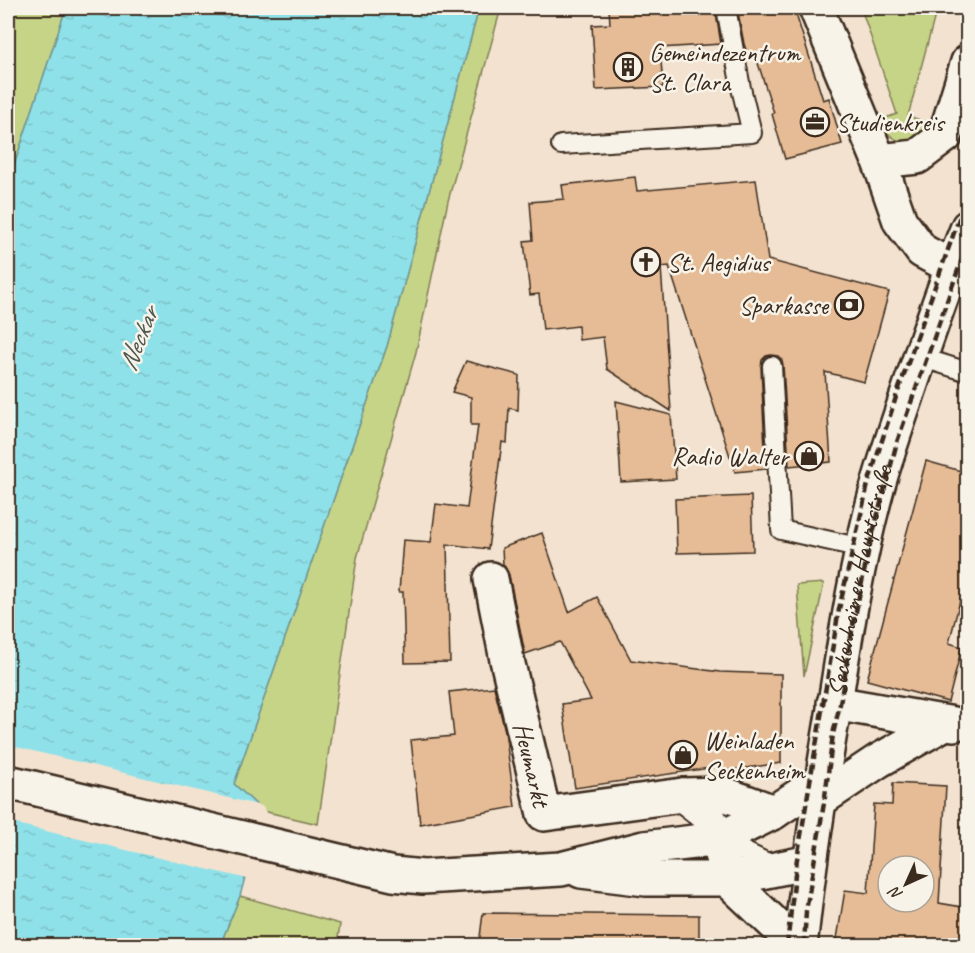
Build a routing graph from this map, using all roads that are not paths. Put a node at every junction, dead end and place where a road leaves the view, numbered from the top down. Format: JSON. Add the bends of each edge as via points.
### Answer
{"nodes":[{"id":1,"x":726,"y":8,"type":"edge"},
{"id":2,"x":816,"y":8,"type":"edge"},
{"id":3,"x":968,"y":62,"type":"edge"},
{"id":4,"x":956,"y":144,"type":"edge"},
{"id":5,"x":561,"y":145,"type":"dead end"},
{"id":6,"x":879,"y":161,"type":"junction"},
{"id":7,"x":968,"y":227,"type":"edge"},
{"id":8,"x":952,"y":267,"type":"junction"},
{"id":9,"x":920,"y":357,"type":"junction"},
{"id":10,"x":772,"y":366,"type":"dead end"},
{"id":11,"x":968,"y":372,"type":"edge"},
{"id":12,"x":862,"y":548,"type":"junction"},
{"id":13,"x":491,"y":579,"type":"dead end"},
{"id":14,"x":834,"y":703,"type":"junction"},
{"id":15,"x":956,"y":724,"type":"edge"},
{"id":16,"x":8,"y":782,"type":"edge"},
{"id":17,"x":820,"y":791,"type":"junction"},
{"id":18,"x":683,"y":795,"type":"junction"},
{"id":19,"x":774,"y":812,"type":"junction"},
{"id":20,"x":719,"y":839,"type":"junction"},
{"id":21,"x":810,"y":862,"type":"junction"},
{"id":22,"x":561,"y":868,"type":"junction"},
{"id":23,"x":777,"y":868,"type":"junction"},
{"id":24,"x":727,"y":879,"type":"junction"},
{"id":25,"x":805,"y":897,"type":"junction"},
{"id":26,"x":799,"y":945,"type":"edge"}],
"edges":[{"from":1,"to":5,"type":"lane","via":[[752,134]]},
{"from":2,"to":6,"type":"main road"},
{"from":3,"to":4,"type":"main road"},
{"from":4,"to":6,"type":"main road","via":[[917,157]]},
{"from":6,"to":8,"type":"main road","via":[[900,221],[922,251]]},
{"from":7,"to":8,"type":"main road","name":"Seckenheimer Hauptstraße"},
{"from":8,"to":9,"type":"main road","name":"Seckenheimer Hauptstraße"},
{"from":9,"to":11,"type":"lane"},
{"from":9,"to":12,"type":"main road","name":"Seckenheimer Hauptstraße"},
{"from":10,"to":12,"type":"lane","via":[[781,530]]},
{"from":12,"to":14,"type":"main road","name":"Seckenheimer Hauptstraße"},
{"from":13,"to":18,"type":"main road","name":"Heumarkt","via":[[544,814]]},
{"from":14,"to":15,"type":"main road"},
{"from":14,"to":17,"type":"main road","name":"Seckenheimer Hauptstraße"},
{"from":15,"to":17,"type":"main road"},
{"from":16,"to":22,"type":"main road","via":[[393,874],[423,877]]},
{"from":17,"to":19,"type":"main road"},
{"from":17,"to":21,"type":"main road","name":"Seckenheimer Hauptstraße"},
{"from":18,"to":19,"type":"main road","name":"Heumarkt","via":[[724,794]]},
{"from":18,"to":20,"type":"main road","via":[[707,814]]},
{"from":19,"to":20,"type":"main road"},
{"from":20,"to":22,"type":"main road","via":[[644,848]]},
{"from":20,"to":23,"type":"lane"},
{"from":20,"to":24,"type":"main road"},
{"from":21,"to":23,"type":"main road"},
{"from":21,"to":25,"type":"main road","name":"Seckenheimer Hauptstraße"},
{"from":22,"to":24,"type":"main road","via":[[646,879]]},
{"from":23,"to":24,"type":"main road"},
{"from":23,"to":25,"type":"lane"},
{"from":24,"to":26,"type":"main road"},
{"from":25,"to":26,"type":"main road","name":"Seckenheimer Hauptstraße"}]}
